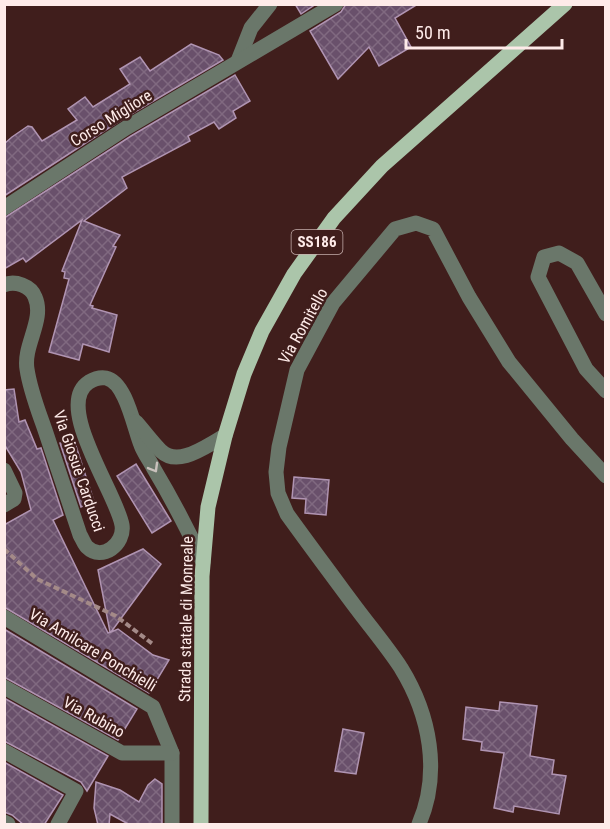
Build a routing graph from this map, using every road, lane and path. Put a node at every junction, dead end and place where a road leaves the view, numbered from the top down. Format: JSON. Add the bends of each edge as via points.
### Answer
{"nodes":[{"id":1,"x":270,"y":4,"type":"edge"},
{"id":2,"x":336,"y":4,"type":"edge"},
{"id":3,"x":565,"y":4,"type":"edge"},
{"id":4,"x":238,"y":61,"type":"junction"},
{"id":5,"x":4,"y":208,"type":"edge"},
{"id":6,"x":4,"y":285,"type":"edge"},
{"id":7,"x":606,"y":314,"type":"edge"},
{"id":8,"x":606,"y":391,"type":"edge"},
{"id":9,"x":131,"y":415,"type":"junction"},
{"id":10,"x":225,"y":436,"type":"junction"},
{"id":11,"x":4,"y":470,"type":"edge"},
{"id":12,"x":606,"y":476,"type":"edge"},
{"id":13,"x":4,"y":505,"type":"edge"},
{"id":14,"x":4,"y":549,"type":"edge"},
{"id":15,"x":203,"y":562,"type":"junction"},
{"id":16,"x":4,"y":617,"type":"edge"},
{"id":17,"x":154,"y":645,"type":"dead end"},
{"id":18,"x":4,"y":687,"type":"edge"},
{"id":19,"x":4,"y":751,"type":"edge"},
{"id":20,"x":172,"y":753,"type":"junction"},
{"id":21,"x":58,"y":825,"type":"edge"},
{"id":22,"x":172,"y":825,"type":"edge"},
{"id":23,"x":201,"y":825,"type":"edge"},
{"id":24,"x":418,"y":825,"type":"edge"}],
"edges":[{"from":1,"to":4,"type":"street","via":[[251,27]]},
{"from":2,"to":4,"type":"street","name":"Corso Migliore"},
{"from":3,"to":10,"type":"main road","name":"Strada statale di Monreale","number":"SS186","via":[[382,166],[334,218],[294,274],[262,331]]},
{"from":4,"to":5,"type":"street","name":"Corso Migliore"},
{"from":6,"to":9,"type":"street","name":"Via Giosuè Carducci","via":[[21,284],[35,297],[36,320],[26,352],[29,380],[80,535],[87,547],[99,552],[117,546],[122,525],[89,450],[78,412],[78,396],[93,379],[106,378],[116,382]]},
{"from":7,"to":8,"type":"street","via":[[577,263],[560,253],[544,257],[538,277],[586,369]]},
{"from":9,"to":10,"type":"street","via":[[169,456],[190,455]]},
{"from":9,"to":15,"type":"street","name":"Via Giosuè Carducci","one_way":true,"via":[[142,447]]},
{"from":10,"to":15,"type":"main road","name":"Strada statale di Monreale","number":"SS186","via":[[208,507]]},
{"from":11,"to":13,"type":"street","via":[[15,493],[14,499]]},
{"from":12,"to":24,"type":"street","name":"Via Romitello","via":[[509,362],[433,229],[416,223],[395,229],[333,303],[297,370],[276,472],[278,493],[287,514],[401,668],[423,716],[430,743],[431,784]]},
{"from":14,"to":17,"type":"path","via":[[37,579],[116,616]]},
{"from":15,"to":23,"type":"main road","name":"Strada statale di Monreale","number":"SS186"},
{"from":16,"to":20,"type":"street","name":"Via Amilcare Ponchielli","via":[[153,707]]},
{"from":18,"to":20,"type":"street","name":"Via Rubino","via":[[122,753]]},
{"from":19,"to":21,"type":"street","via":[[76,791]]},
{"from":20,"to":22,"type":"street","name":"Via Amilcare Ponchielli"}]}
